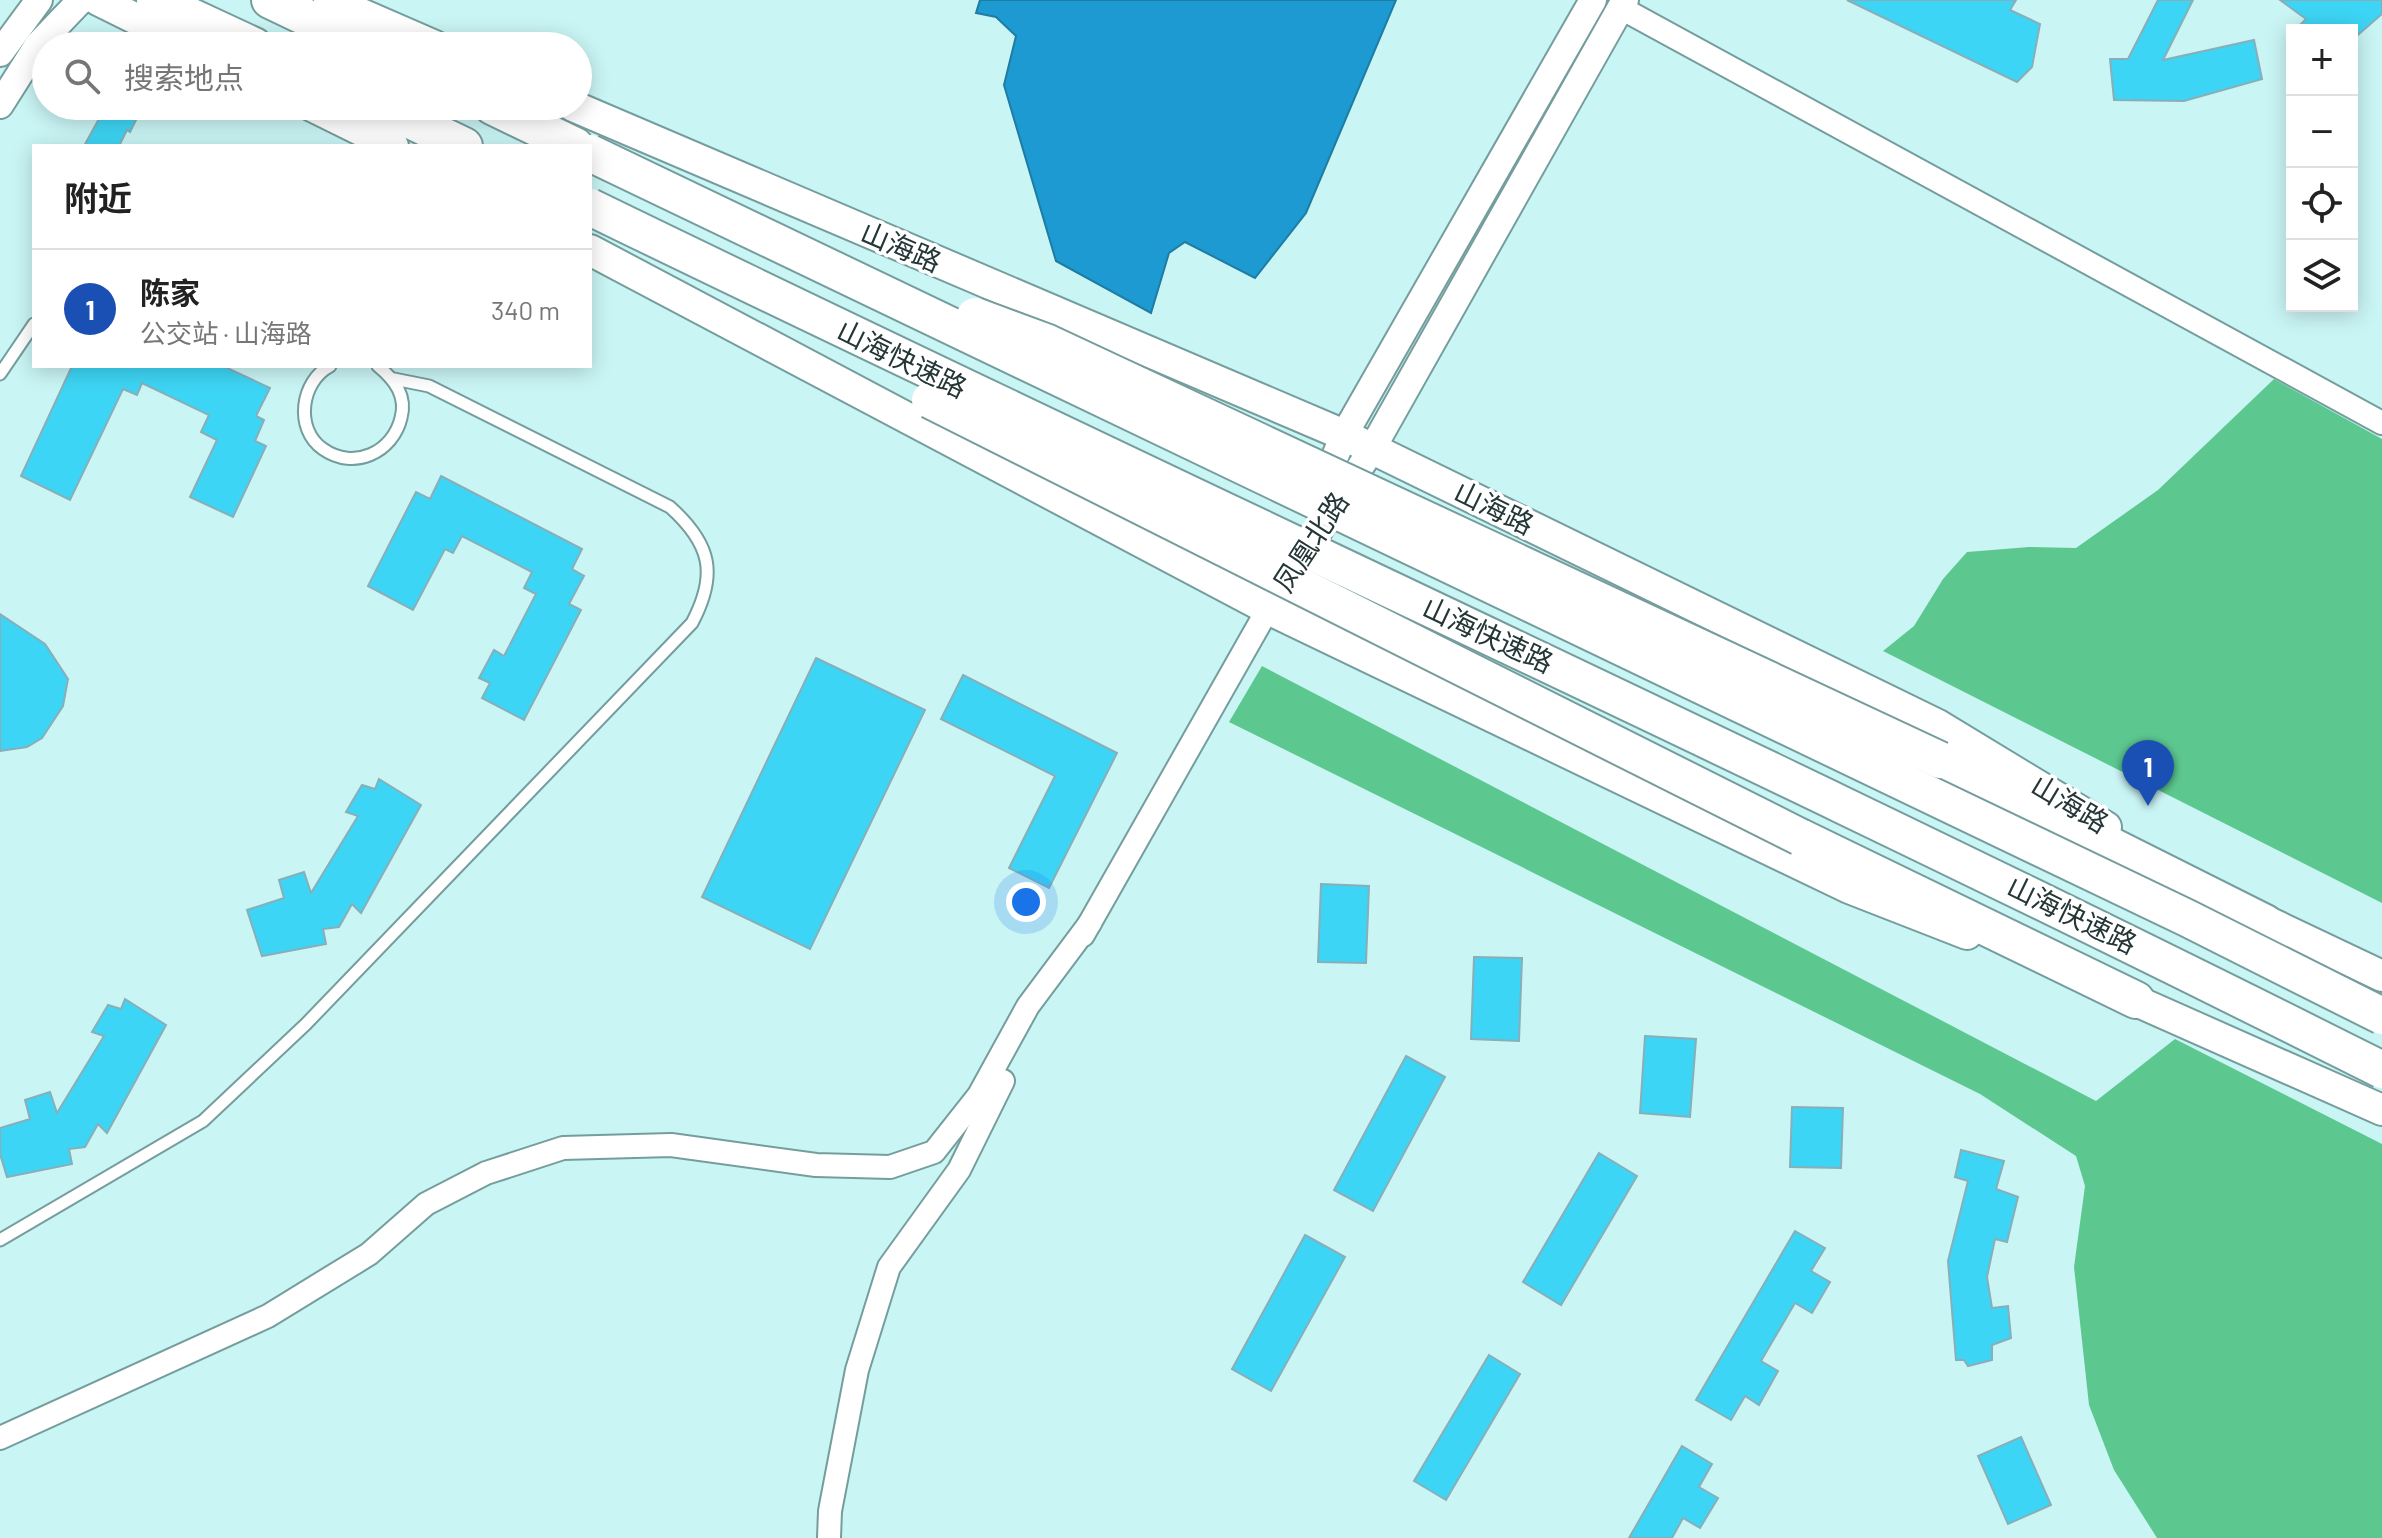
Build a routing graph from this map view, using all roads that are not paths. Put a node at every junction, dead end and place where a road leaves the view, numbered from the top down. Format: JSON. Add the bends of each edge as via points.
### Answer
{"nodes":[{"id":1,"x":39,"y":0,"type":"edge"},
{"id":2,"x":81,"y":0,"type":"edge"},
{"id":3,"x":98,"y":0,"type":"edge"},
{"id":4,"x":155,"y":0,"type":"edge"},
{"id":5,"x":270,"y":0,"type":"edge"},
{"id":6,"x":329,"y":0,"type":"edge"},
{"id":7,"x":1593,"y":0,"type":"edge"},
{"id":8,"x":1623,"y":4,"type":"edge"},
{"id":9,"x":50,"y":32,"type":"edge"},
{"id":10,"x":163,"y":32,"type":"edge"},
{"id":11,"x":224,"y":32,"type":"edge"},
{"id":12,"x":337,"y":32,"type":"edge"},
{"id":13,"x":403,"y":32,"type":"edge"},
{"id":14,"x":0,"y":53,"type":"edge"},
{"id":15,"x":32,"y":54,"type":"edge"},
{"id":16,"x":0,"y":105,"type":"edge"},
{"id":17,"x":592,"y":114,"type":"edge"},
{"id":18,"x":340,"y":120,"type":"edge"},
{"id":19,"x":410,"y":120,"type":"edge"},
{"id":20,"x":521,"y":120,"type":"edge"},
{"id":21,"x":454,"y":141,"type":"edge"},
{"id":22,"x":389,"y":144,"type":"edge"},
{"id":23,"x":571,"y":144,"type":"edge"},
{"id":24,"x":592,"y":154,"type":"edge"},
{"id":25,"x":592,"y":208,"type":"edge"},
{"id":26,"x":592,"y":218,"type":"edge"},
{"id":27,"x":775,"y":243,"type":"junction"},
{"id":28,"x":592,"y":251,"type":"edge"},
{"id":29,"x":32,"y":327,"type":"edge"},
{"id":30,"x":326,"y":368,"type":"edge"},
{"id":31,"x":380,"y":368,"type":"edge"},
{"id":32,"x":0,"y":374,"type":"edge"},
{"id":33,"x":394,"y":379,"type":"junction"},
{"id":34,"x":2382,"y":423,"type":"edge"},
{"id":35,"x":1344,"y":435,"type":"junction"},
{"id":36,"x":1372,"y":449,"type":"junction"},
{"id":37,"x":1268,"y":609,"type":"junction"},
{"id":38,"x":1090,"y":923,"type":"junction"},
{"id":39,"x":2265,"y":923,"type":"junction"},
{"id":40,"x":2382,"y":976,"type":"edge"},
{"id":41,"x":2136,"y":1000,"type":"junction"},
{"id":42,"x":2382,"y":1016,"type":"edge"},
{"id":43,"x":2382,"y":1070,"type":"edge"},
{"id":44,"x":2382,"y":1110,"type":"edge"},
{"id":45,"x":0,"y":1240,"type":"edge"},
{"id":46,"x":0,"y":1438,"type":"edge"},
{"id":47,"x":829,"y":1538,"type":"edge"}],
"edges":[{"from":1,"to":14,"type":"street"},
{"from":2,"to":9,"type":"street"},
{"from":3,"to":10,"type":"main road"},
{"from":4,"to":11,"type":"highway"},
{"from":5,"to":12,"type":"highway"},
{"from":6,"to":13,"type":"main road"},
{"from":7,"to":35,"type":"street","name":"凤凰北路"},
{"from":8,"to":34,"type":"street"},
{"from":8,"to":36,"type":"street","name":"凤凰北路"},
{"from":15,"to":16,"type":"street"},
{"from":17,"to":35,"type":"main road","name":"山海路"},
{"from":18,"to":22,"type":"main road"},
{"from":19,"to":21,"type":"highway"},
{"from":20,"to":23,"type":"highway"},
{"from":24,"to":27,"type":"highway","name":"山海快速路","bridge":true},
{"from":25,"to":43,"type":"highway","name":"山海快速路","bridge":true,"via":[[1776,771]]},
{"from":26,"to":41,"type":"highway","bridge":true,"via":[[842,356]]},
{"from":27,"to":39,"type":"highway","bridge":true,"via":[[1048,343],[1940,760]]},
{"from":27,"to":42,"type":"highway","name":"山海快速路","bridge":true},
{"from":28,"to":37,"type":"main road"},
{"from":29,"to":32,"type":"lane"},
{"from":30,"to":33,"type":"lane","via":[[304,397],[306,426],[323,449],[349,459],[377,454],[397,434],[404,406]]},
{"from":31,"to":33,"type":"lane"},
{"from":33,"to":45,"type":"lane","via":[[429,386],[670,507],[686,521],[706,554],[705,599],[692,623],[306,1024],[203,1121]]},
{"from":35,"to":36,"type":"main road","name":"山海路"},
{"from":35,"to":37,"type":"street","name":"凤凰北路"},
{"from":36,"to":37,"type":"street","name":"凤凰北路"},
{"from":36,"to":39,"type":"main road","name":"山海路","via":[[1938,725]]},
{"from":37,"to":38,"type":"street"},
{"from":37,"to":41,"type":"main road","via":[[1849,888]]},
{"from":38,"to":46,"type":"street","via":[[1028,1006],[979,1095],[934,1152],[890,1167],[816,1165],[671,1145],[563,1148],[486,1173],[426,1204],[369,1254],[268,1316]]},
{"from":38,"to":47,"type":"street","via":[[959,1170],[889,1267],[857,1370]]},
{"from":39,"to":40,"type":"main road","name":"山海路"},
{"from":41,"to":44,"type":"main road"}]}
